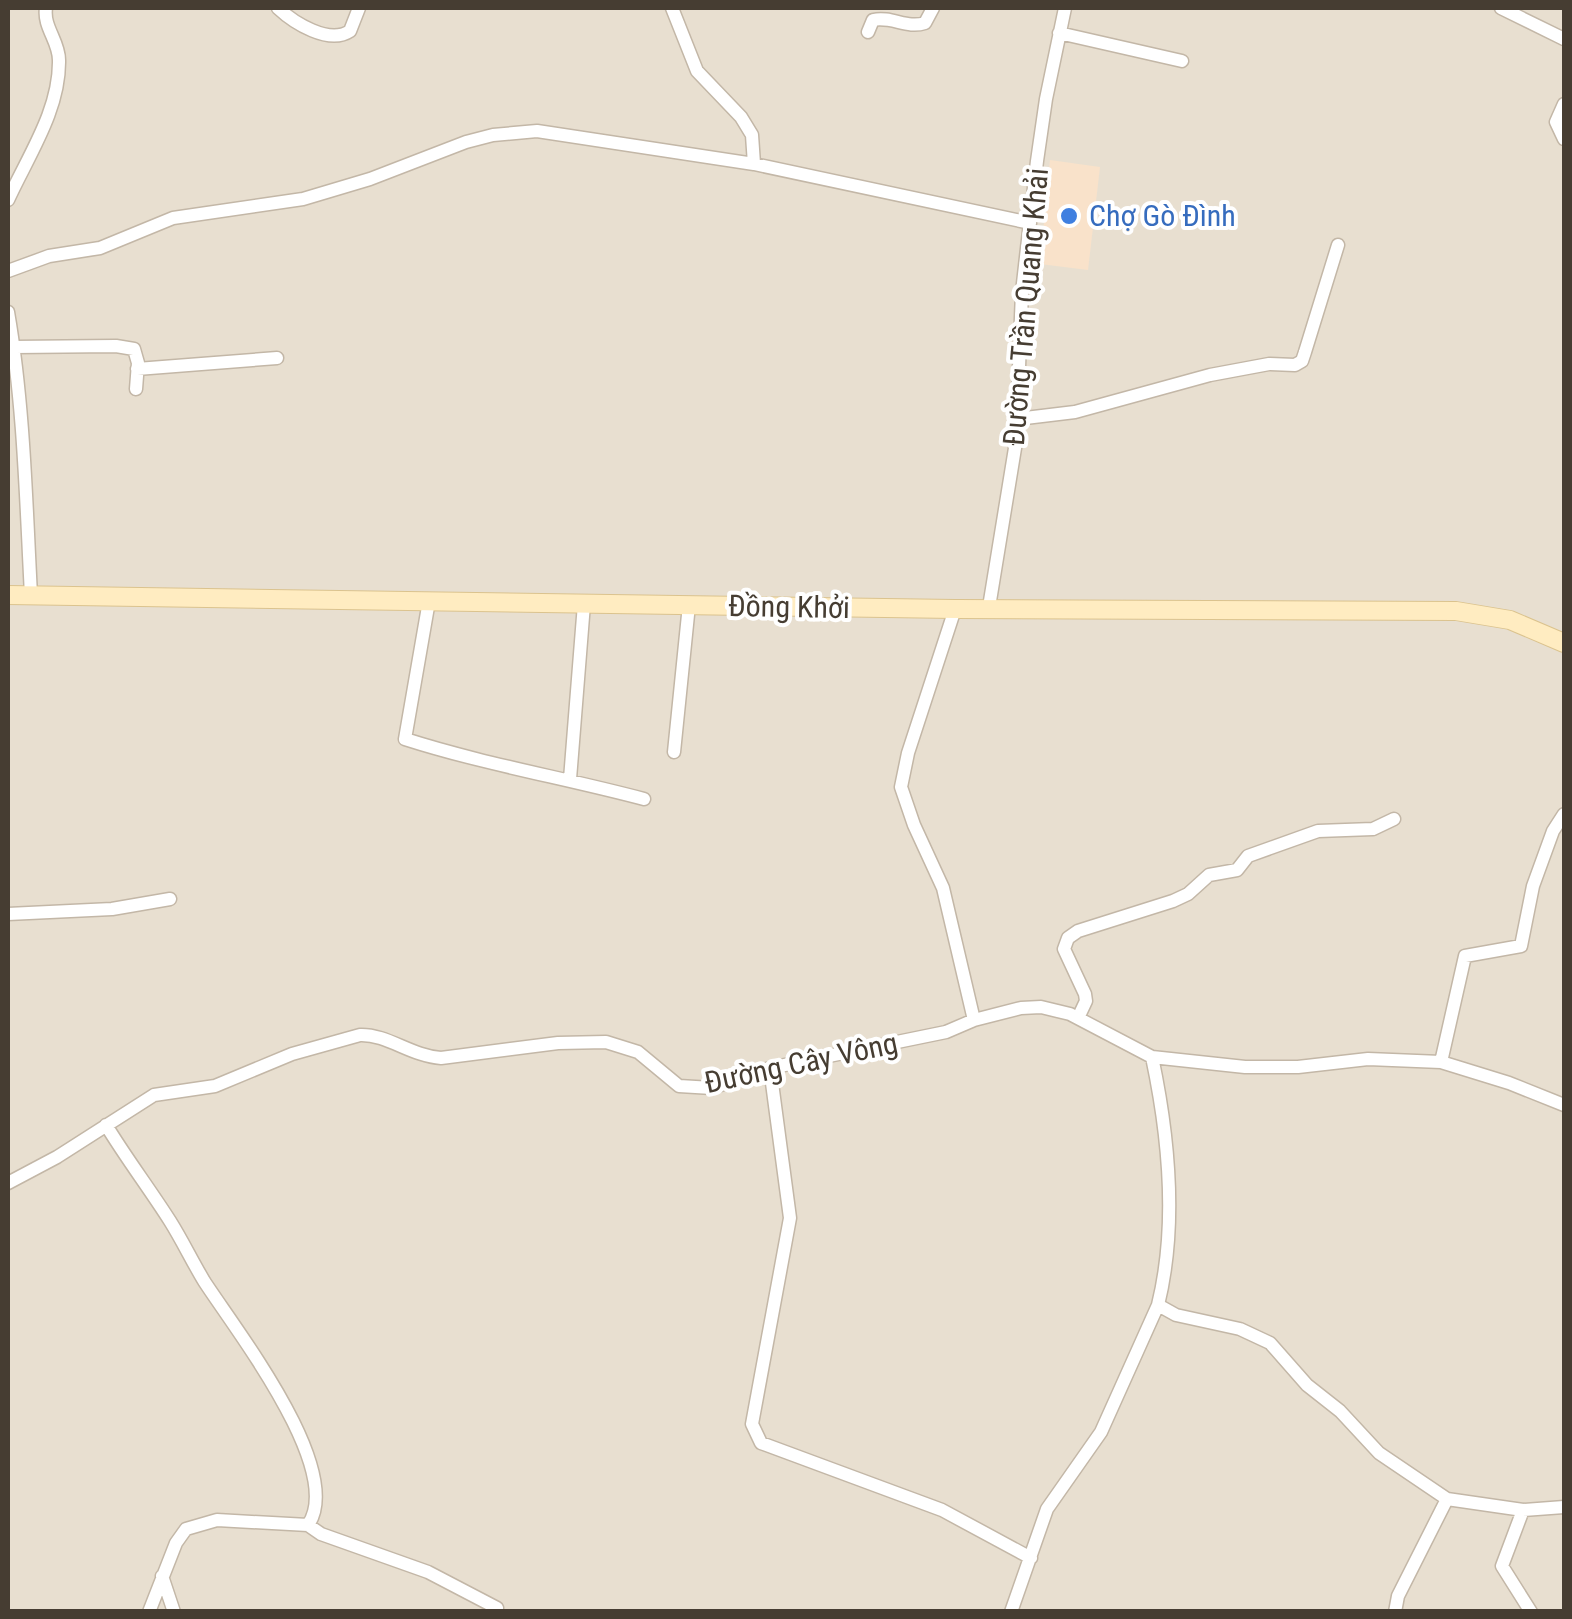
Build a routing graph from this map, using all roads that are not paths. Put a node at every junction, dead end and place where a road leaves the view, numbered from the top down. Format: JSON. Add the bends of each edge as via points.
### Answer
{"nodes":[{"id":1,"x":46,"y":8,"type":"edge"},
{"id":2,"x":278,"y":8,"type":"edge"},
{"id":3,"x":359,"y":8,"type":"edge"},
{"id":4,"x":672,"y":8,"type":"edge"},
{"id":5,"x":933,"y":8,"type":"edge"},
{"id":6,"x":1065,"y":8,"type":"edge"},
{"id":7,"x":1501,"y":8,"type":"edge"},
{"id":8,"x":868,"y":32,"type":"dead end"},
{"id":9,"x":1059,"y":32,"type":"junction"},
{"id":10,"x":1564,"y":39,"type":"edge"},
{"id":11,"x":1182,"y":60,"type":"dead end"},
{"id":12,"x":1564,"y":104,"type":"edge"},
{"id":13,"x":1564,"y":140,"type":"edge"},
{"id":14,"x":754,"y":164,"type":"junction"},
{"id":15,"x":8,"y":200,"type":"edge"},
{"id":16,"x":1030,"y":223,"type":"junction"},
{"id":17,"x":1338,"y":245,"type":"dead end"},
{"id":18,"x":8,"y":271,"type":"edge"},
{"id":19,"x":8,"y":312,"type":"edge"},
{"id":20,"x":14,"y":347,"type":"junction"},
{"id":21,"x":277,"y":358,"type":"dead end"},
{"id":22,"x":137,"y":368,"type":"junction"},
{"id":23,"x":136,"y":389,"type":"dead end"},
{"id":24,"x":1017,"y":418,"type":"junction"},
{"id":25,"x":8,"y":595,"type":"edge"},
{"id":26,"x":31,"y":595,"type":"junction"},
{"id":27,"x":428,"y":602,"type":"junction"},
{"id":28,"x":584,"y":604,"type":"junction"},
{"id":29,"x":689,"y":606,"type":"junction"},
{"id":30,"x":990,"y":607,"type":"junction"},
{"id":31,"x":954,"y":609,"type":"junction"},
{"id":32,"x":1564,"y":644,"type":"edge"},
{"id":33,"x":674,"y":752,"type":"dead end"},
{"id":34,"x":570,"y":779,"type":"junction"},
{"id":35,"x":644,"y":799,"type":"dead end"},
{"id":36,"x":1564,"y":814,"type":"edge"},
{"id":37,"x":1394,"y":820,"type":"dead end"},
{"id":38,"x":170,"y":899,"type":"dead end"},
{"id":39,"x":8,"y":914,"type":"edge"},
{"id":40,"x":1078,"y":1018,"type":"junction"},
{"id":41,"x":974,"y":1020,"type":"junction"},
{"id":42,"x":1152,"y":1057,"type":"junction"},
{"id":43,"x":1441,"y":1062,"type":"junction"},
{"id":44,"x":770,"y":1068,"type":"junction"},
{"id":45,"x":1564,"y":1105,"type":"edge"},
{"id":46,"x":106,"y":1125,"type":"junction"},
{"id":47,"x":8,"y":1182,"type":"edge"},
{"id":48,"x":1158,"y":1305,"type":"junction"},
{"id":49,"x":1447,"y":1499,"type":"junction"},
{"id":50,"x":1564,"y":1507,"type":"edge"},
{"id":51,"x":1523,"y":1510,"type":"junction"},
{"id":52,"x":308,"y":1525,"type":"junction"},
{"id":53,"x":1032,"y":1558,"type":"junction"},
{"id":54,"x":162,"y":1576,"type":"junction"},
{"id":55,"x":497,"y":1608,"type":"dead end"},
{"id":56,"x":148,"y":1612,"type":"edge"},
{"id":57,"x":174,"y":1612,"type":"edge"},
{"id":58,"x":1011,"y":1612,"type":"edge"},
{"id":59,"x":1395,"y":1612,"type":"edge"},
{"id":60,"x":1531,"y":1612,"type":"edge"}],
"edges":[{"from":1,"to":15,"type":"street","via":[[59,58],[53,102]]},
{"from":2,"to":3,"type":"street","via":[[292,20],[340,36],[350,31]]},
{"from":4,"to":14,"type":"street","via":[[696,72],[752,135]]},
{"from":5,"to":8,"type":"street","via":[[925,23],[914,27],[880,18]]},
{"from":6,"to":9,"type":"street","name":"Đường Trần Quang Khải"},
{"from":7,"to":10,"type":"street"},
{"from":9,"to":11,"type":"street"},
{"from":9,"to":16,"type":"street","name":"Đường Trần Quang Khải"},
{"from":12,"to":13,"type":"street","via":[[1556,122]]},
{"from":14,"to":16,"type":"street"},
{"from":14,"to":18,"type":"street","via":[[562,133],[493,135],[334,191],[173,218],[100,248]]},
{"from":16,"to":24,"type":"street","name":"Đường Trần Quang Khải"},
{"from":17,"to":24,"type":"street","via":[[1305,352],[1295,365],[1210,374],[1074,412]]},
{"from":19,"to":20,"type":"street"},
{"from":20,"to":22,"type":"street","via":[[134,349]]},
{"from":20,"to":26,"type":"street"},
{"from":21,"to":22,"type":"street"},
{"from":22,"to":23,"type":"street"},
{"from":24,"to":30,"type":"street","name":"Đường Trần Quang Khải"},
{"from":25,"to":26,"type":"main road","name":"Đồng Khởi"},
{"from":26,"to":27,"type":"main road","name":"Đồng Khởi"},
{"from":27,"to":28,"type":"main road","name":"Đồng Khởi"},
{"from":27,"to":34,"type":"street","via":[[405,739]]},
{"from":28,"to":29,"type":"main road","name":"Đồng Khởi"},
{"from":28,"to":34,"type":"street"},
{"from":29,"to":31,"type":"main road","name":"Đồng Khởi"},
{"from":29,"to":33,"type":"street"},
{"from":30,"to":31,"type":"main road","name":"Đồng Khởi"},
{"from":30,"to":32,"type":"main road","name":"Đồng Khởi","via":[[1456,611],[1510,620]]},
{"from":31,"to":41,"type":"street","via":[[901,786],[943,888]]},
{"from":34,"to":35,"type":"street"},
{"from":36,"to":43,"type":"street","via":[[1533,886],[1521,946],[1465,956]]},
{"from":37,"to":40,"type":"street","via":[[1373,829],[1318,831],[1260,850],[1237,870],[1209,875],[1173,901],[1078,931],[1064,949],[1085,994]]},
{"from":38,"to":39,"type":"street","via":[[112,910]]},
{"from":40,"to":41,"type":"street","name":"Đường Cây Vông","via":[[1041,1007]]},
{"from":40,"to":42,"type":"street","name":"Đường Cây Vông"},
{"from":41,"to":44,"type":"street","name":"Đường Cây Vông"},
{"from":42,"to":43,"type":"street","name":"Đường Cây Vông","via":[[1245,1068],[1368,1059]]},
{"from":42,"to":48,"type":"street","via":[[1166,1129],[1168,1205]]},
{"from":43,"to":45,"type":"street","name":"Đường Cây Vông"},
{"from":44,"to":46,"type":"street","name":"Đường Cây Vông","via":[[696,1088],[679,1086],[638,1052],[606,1042],[441,1058],[360,1034],[216,1086],[154,1094]]},
{"from":44,"to":53,"type":"street","via":[[790,1218],[752,1424],[761,1442],[942,1510]]},
{"from":46,"to":47,"type":"street","name":"Đường Cây Vông"},
{"from":46,"to":52,"type":"street","via":[[288,1410],[318,1497]]},
{"from":48,"to":49,"type":"street","via":[[1270,1343],[1369,1443]]},
{"from":48,"to":53,"type":"street","via":[[1101,1432],[1047,1509]]},
{"from":49,"to":51,"type":"street"},
{"from":49,"to":59,"type":"street"},
{"from":50,"to":51,"type":"street"},
{"from":51,"to":60,"type":"street","via":[[1502,1566]]},
{"from":52,"to":54,"type":"street","via":[[218,1520],[192,1526]]},
{"from":52,"to":55,"type":"street","via":[[428,1572]]},
{"from":53,"to":58,"type":"street"},
{"from":54,"to":56,"type":"street"},
{"from":54,"to":57,"type":"street"}]}
